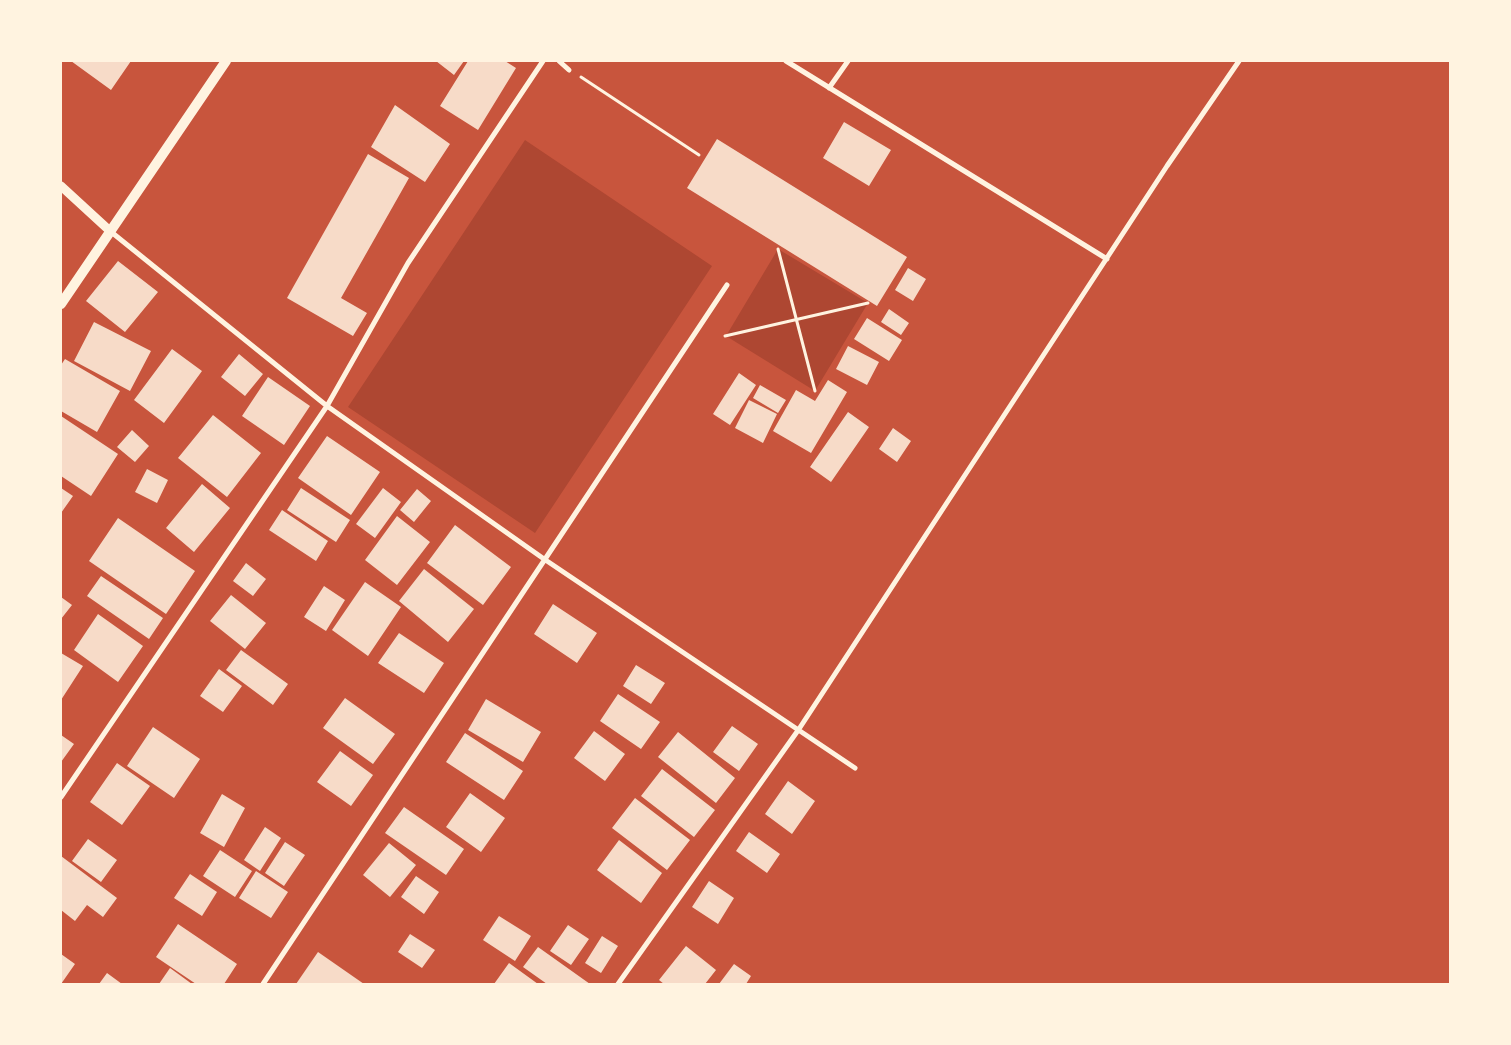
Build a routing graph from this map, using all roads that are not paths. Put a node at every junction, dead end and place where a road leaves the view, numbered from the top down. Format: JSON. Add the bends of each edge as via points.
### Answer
{"nodes":[{"id":1,"x":226,"y":61,"type":"edge"},
{"id":2,"x":543,"y":61,"type":"edge"},
{"id":3,"x":559,"y":61,"type":"edge"},
{"id":4,"x":786,"y":61,"type":"edge"},
{"id":5,"x":848,"y":61,"type":"edge"},
{"id":6,"x":1239,"y":61,"type":"edge"},
{"id":7,"x":569,"y":70,"type":"road end"},
{"id":8,"x":829,"y":88,"type":"junction"},
{"id":9,"x":61,"y":186,"type":"edge"},
{"id":10,"x":110,"y":232,"type":"junction"},
{"id":11,"x":1107,"y":259,"type":"junction"},
{"id":12,"x":727,"y":285,"type":"dead end"},
{"id":13,"x":61,"y":304,"type":"edge"},
{"id":14,"x":327,"y":406,"type":"junction"},
{"id":15,"x":544,"y":559,"type":"junction"},
{"id":16,"x":799,"y":729,"type":"junction"},
{"id":17,"x":854,"y":768,"type":"dead end"},
{"id":18,"x":61,"y":797,"type":"edge"},
{"id":19,"x":263,"y":984,"type":"edge"},
{"id":20,"x":618,"y":984,"type":"edge"}],
"edges":[{"from":1,"to":10,"type":"main road"},
{"from":2,"to":14,"type":"street","via":[[408,263]]},
{"from":3,"to":7,"type":"street"},
{"from":4,"to":8,"type":"street"},
{"from":5,"to":8,"type":"street"},
{"from":6,"to":11,"type":"street"},
{"from":8,"to":11,"type":"street"},
{"from":9,"to":10,"type":"street"},
{"from":10,"to":13,"type":"main road"},
{"from":10,"to":14,"type":"street"},
{"from":11,"to":16,"type":"street"},
{"from":12,"to":15,"type":"street"},
{"from":14,"to":15,"type":"street"},
{"from":14,"to":18,"type":"street"},
{"from":15,"to":16,"type":"street"},
{"from":15,"to":19,"type":"street"},
{"from":16,"to":17,"type":"street"},
{"from":16,"to":20,"type":"street"}]}
